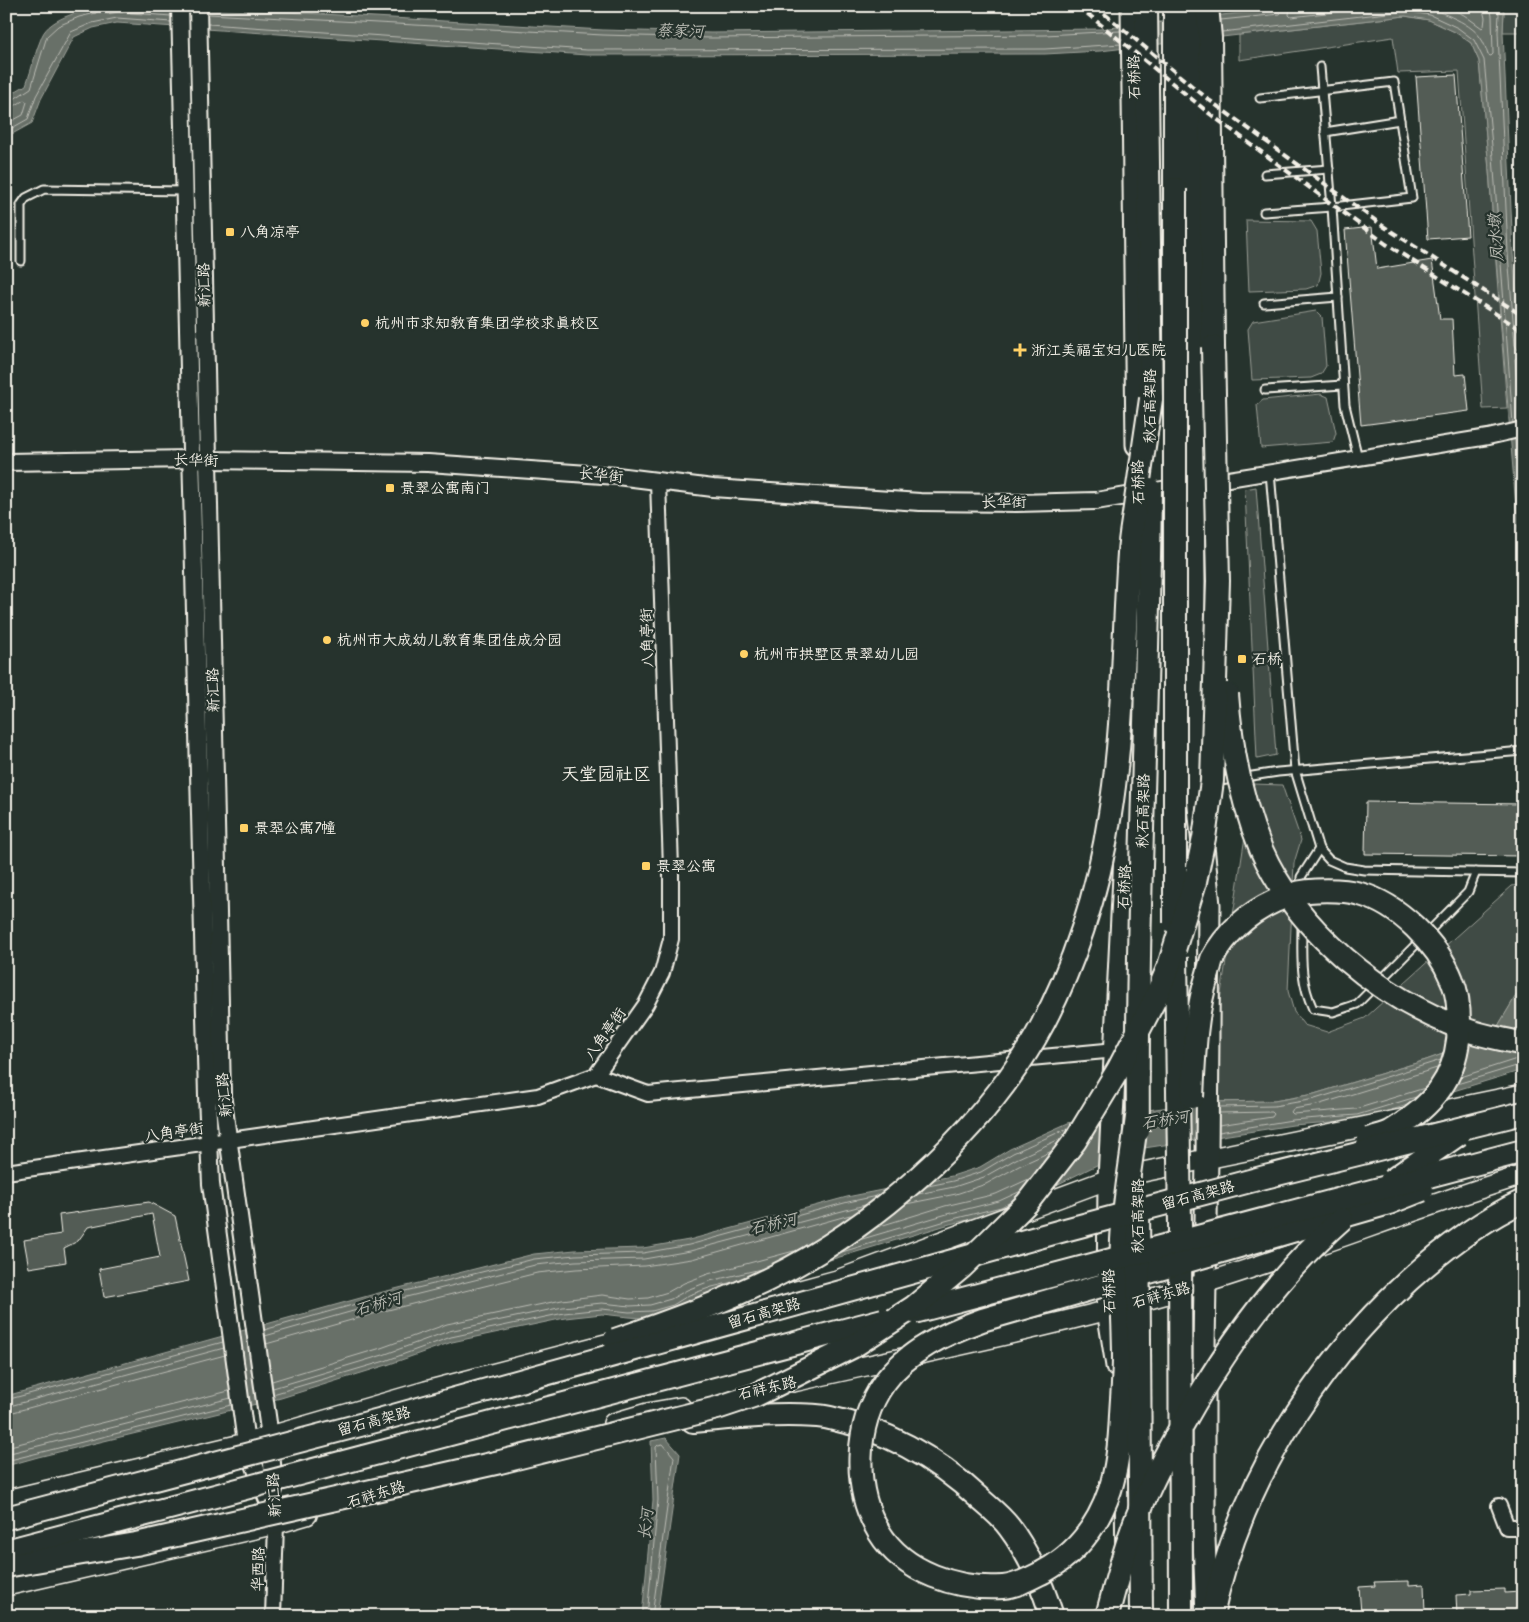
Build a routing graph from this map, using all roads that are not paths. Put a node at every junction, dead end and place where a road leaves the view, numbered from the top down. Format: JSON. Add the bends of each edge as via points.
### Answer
{"nodes":[{"id":1,"x":180,"y":6,"type":"edge"},
{"id":2,"x":198,"y":6,"type":"edge"},
{"id":3,"x":1191,"y":7,"type":"edge"},
{"id":4,"x":1137,"y":9,"type":"edge"},
{"id":5,"x":1320,"y":67,"type":"dead end"},
{"id":6,"x":1322,"y":91,"type":"junction"},
{"id":7,"x":1260,"y":98,"type":"dead end"},
{"id":8,"x":1400,"y":120,"type":"junction"},
{"id":9,"x":1326,"y":132,"type":"junction"},
{"id":10,"x":1329,"y":169,"type":"junction"},
{"id":11,"x":1265,"y":174,"type":"dead end"},
{"id":12,"x":185,"y":191,"type":"junction"},
{"id":13,"x":1332,"y":207,"type":"junction"},
{"id":14,"x":1264,"y":212,"type":"dead end"},
{"id":15,"x":21,"y":261,"type":"dead end"},
{"id":16,"x":1338,"y":297,"type":"junction"},
{"id":17,"x":1264,"y":303,"type":"dead end"},
{"id":18,"x":1343,"y":385,"type":"junction"},
{"id":19,"x":1265,"y":390,"type":"dead end"},
{"id":20,"x":1151,"y":400,"type":"junction"},
{"id":21,"x":1523,"y":429,"type":"edge"},
{"id":22,"x":191,"y":458,"type":"junction"},
{"id":23,"x":1358,"y":458,"type":"junction"},
{"id":24,"x":208,"y":460,"type":"junction"},
{"id":25,"x":6,"y":462,"type":"edge"},
{"id":26,"x":1270,"y":472,"type":"junction"},
{"id":27,"x":658,"y":481,"type":"junction"},
{"id":28,"x":1193,"y":484,"type":"junction"},
{"id":29,"x":1138,"y":494,"type":"junction"},
{"id":30,"x":1218,"y":580,"type":"junction"},
{"id":31,"x":1519,"y":751,"type":"edge"},
{"id":32,"x":1295,"y":770,"type":"junction"},
{"id":33,"x":1197,"y":785,"type":"junction"},
{"id":34,"x":1319,"y":849,"type":"junction"},
{"id":35,"x":1476,"y":872,"type":"junction"},
{"id":36,"x":1523,"y":872,"type":"edge"},
{"id":37,"x":1523,"y":1044,"type":"edge"},
{"id":38,"x":1116,"y":1050,"type":"junction"},
{"id":39,"x":596,"y":1075,"type":"junction"},
{"id":40,"x":1523,"y":1095,"type":"edge"},
{"id":41,"x":1523,"y":1113,"type":"edge"},
{"id":42,"x":1138,"y":1117,"type":"junction"},
{"id":43,"x":229,"y":1141,"type":"junction"},
{"id":44,"x":209,"y":1144,"type":"junction"},
{"id":45,"x":1207,"y":1150,"type":"junction"},
{"id":46,"x":1517,"y":1152,"type":"edge"},
{"id":47,"x":6,"y":1172,"type":"edge"},
{"id":48,"x":1110,"y":1175,"type":"junction"},
{"id":49,"x":1523,"y":1175,"type":"edge"},
{"id":50,"x":1523,"y":1201,"type":"edge"},
{"id":51,"x":1180,"y":1225,"type":"junction"},
{"id":52,"x":1062,"y":1231,"type":"junction"},
{"id":53,"x":1205,"y":1283,"type":"junction"},
{"id":54,"x":1108,"y":1310,"type":"junction"},
{"id":55,"x":379,"y":1420,"type":"junction"},
{"id":56,"x":652,"y":1425,"type":"junction"},
{"id":57,"x":270,"y":1437,"type":"junction"},
{"id":58,"x":246,"y":1443,"type":"junction"},
{"id":59,"x":6,"y":1500,"type":"edge"},
{"id":60,"x":1499,"y":1506,"type":"dead end"},
{"id":61,"x":6,"y":1518,"type":"edge"},
{"id":62,"x":276,"y":1524,"type":"junction"},
{"id":63,"x":1523,"y":1528,"type":"edge"},
{"id":64,"x":6,"y":1551,"type":"edge"},
{"id":65,"x":6,"y":1566,"type":"edge"},
{"id":66,"x":6,"y":1586,"type":"edge"},
{"id":67,"x":273,"y":1616,"type":"edge"},
{"id":68,"x":1052,"y":1616,"type":"edge"},
{"id":69,"x":1107,"y":1616,"type":"edge"},
{"id":70,"x":1127,"y":1616,"type":"edge"},
{"id":71,"x":1141,"y":1616,"type":"edge"},
{"id":72,"x":1181,"y":1616,"type":"edge"},
{"id":73,"x":1207,"y":1616,"type":"edge"},
{"id":74,"x":1212,"y":1616,"type":"edge"}],
"edges":[{"from":1,"to":12,"type":"street","name":"新汇路"},
{"from":2,"to":24,"type":"street","name":"新汇路"},
{"from":3,"to":28,"type":"main road"},
{"from":3,"to":30,"type":"highway","bridge":true,"via":[[1210,38]]},
{"from":3,"to":51,"type":"highway","name":"秋石高架路","bridge":true,"via":[[1175,928]]},
{"from":4,"to":20,"type":"highway","name":"秋石高架路"},
{"from":4,"to":29,"type":"main road","name":"石桥路","via":[[1134,68]]},
{"from":5,"to":6,"type":"lane"},
{"from":6,"to":7,"type":"lane"},
{"from":6,"to":8,"type":"lane","via":[[1394,82]]},
{"from":6,"to":9,"type":"lane"},
{"from":8,"to":9,"type":"lane"},
{"from":8,"to":13,"type":"lane","via":[[1412,198]]},
{"from":9,"to":10,"type":"lane"},
{"from":10,"to":11,"type":"lane"},
{"from":10,"to":13,"type":"lane"},
{"from":12,"to":15,"type":"lane","via":[[44,189],[26,198],[21,205]]},
{"from":12,"to":22,"type":"street","name":"新汇路"},
{"from":13,"to":14,"type":"lane"},
{"from":13,"to":16,"type":"lane"},
{"from":16,"to":17,"type":"lane"},
{"from":16,"to":18,"type":"lane"},
{"from":18,"to":19,"type":"lane"},
{"from":18,"to":23,"type":"lane"},
{"from":20,"to":42,"type":"highway","name":"秋石高架路","bridge":true},
{"from":20,"to":55,"type":"highway","bridge":true,"via":[[1129,550],[1118,752],[1099,870],[1083,925],[1056,995],[1017,1067],[960,1137],[893,1198],[853,1229],[771,1278],[639,1332]]},
{"from":21,"to":23,"type":"street"},
{"from":22,"to":24,"type":"street","name":"长华街"},
{"from":22,"to":25,"type":"street","name":"长华街"},
{"from":22,"to":44,"type":"street","name":"新汇路"},
{"from":23,"to":26,"type":"street"},
{"from":24,"to":27,"type":"street","name":"长华街","via":[[428,464]]},
{"from":24,"to":43,"type":"street","name":"新汇路","via":[[222,1094]]},
{"from":26,"to":28,"type":"street"},
{"from":26,"to":32,"type":"lane"},
{"from":27,"to":29,"type":"street","name":"长华街","via":[[713,488],[920,502],[1096,501]]},
{"from":27,"to":39,"type":"street","name":"八角亭街","via":[[671,939],[662,973],[646,1004]]},
{"from":28,"to":29,"type":"street","name":"长华街"},
{"from":28,"to":33,"type":"main road"},
{"from":29,"to":38,"type":"main road","name":"石桥路","via":[[1138,564]]},
{"from":30,"to":37,"type":"highway","bridge":true,"via":[[1231,742],[1238,780],[1262,850],[1280,884],[1328,942],[1382,988],[1464,1030]]},
{"from":30,"to":56,"type":"highway","bridge":true,"via":[[1212,781],[1195,882],[1169,966],[1155,999],[1118,1070],[1075,1141],[1026,1203],[990,1240],[937,1289],[892,1322],[852,1347],[756,1394]]},
{"from":31,"to":32,"type":"lane"},
{"from":32,"to":33,"type":"lane"},
{"from":32,"to":34,"type":"lane"},
{"from":33,"to":45,"type":"main road","via":[[1208,904]]},
{"from":34,"to":35,"type":"lane","via":[[1329,860],[1364,870]]},
{"from":34,"to":35,"type":"lane","via":[[1301,877],[1302,969],[1305,992],[1313,1009],[1333,1012],[1357,1004],[1468,892]]},
{"from":35,"to":36,"type":"lane"},
{"from":38,"to":39,"type":"street","via":[[648,1094]]},
{"from":38,"to":48,"type":"main road","name":"石桥路"},
{"from":39,"to":43,"type":"street","name":"八角亭街","via":[[538,1096]]},
{"from":40,"to":45,"type":"main road","via":[[1251,1151]]},
{"from":40,"to":69,"type":"highway","bridge":true,"via":[[1443,1145],[1365,1200],[1319,1240],[1275,1286],[1218,1365],[1159,1466],[1136,1518]]},
{"from":41,"to":52,"type":"highway","name":"留石高架路","bridge":true},
{"from":42,"to":46,"type":"highway","bridge":true,"via":[[1122,1240],[1122,1277],[1123,1286],[1124,1360],[1119,1457],[1103,1509],[1069,1556],[1032,1578],[1006,1587],[978,1587],[925,1573],[899,1556],[879,1533],[864,1494],[861,1471],[863,1434],[872,1403],[884,1383],[905,1361],[951,1332],[982,1320],[1096,1288],[1115,1282],[1124,1279],[1390,1203]]},
{"from":42,"to":71,"type":"highway","name":"秋石高架路","bridge":true},
{"from":43,"to":44,"type":"street","name":"八角亭街"},
{"from":43,"to":57,"type":"street","name":"新汇路"},
{"from":44,"to":47,"type":"street","name":"八角亭街"},
{"from":44,"to":58,"type":"street","name":"新汇路","via":[[210,1184]]},
{"from":45,"to":48,"type":"main road"},
{"from":45,"to":53,"type":"main road"},
{"from":46,"to":64,"type":"highway","bridge":true},
{"from":48,"to":54,"type":"main road","name":"石桥路"},
{"from":48,"to":57,"type":"main road","via":[[836,1280],[632,1338],[426,1391]]},
{"from":49,"to":53,"type":"main road","name":"石祥东路"},
{"from":50,"to":74,"type":"highway","via":[[1474,1227],[1432,1258],[1358,1330],[1315,1384],[1271,1455],[1248,1505],[1228,1554]]},
{"from":51,"to":52,"type":"highway","bridge":true,"via":[[1184,1189],[1185,1180],[1190,1134],[1199,1009],[1212,960],[1238,924],[1292,894],[1336,890],[1360,894],[1386,906],[1406,920],[1440,956],[1452,980],[1459,1005],[1459,1037],[1453,1065],[1444,1086],[1425,1108],[1390,1132],[1302,1157],[1196,1184],[1187,1186],[1177,1188],[1120,1203]]},
{"from":51,"to":72,"type":"highway","name":"秋石高架路","bridge":true},
{"from":52,"to":55,"type":"highway","name":"留石高架路","bridge":true},
{"from":53,"to":54,"type":"main road","name":"石祥东路"},
{"from":53,"to":73,"type":"main road","via":[[1204,1538]]},
{"from":54,"to":62,"type":"main road","name":"石祥东路","via":[[647,1413]]},
{"from":54,"to":70,"type":"main road","name":"石桥路","via":[[1126,1423]]},
{"from":55,"to":61,"type":"highway","name":"留石高架路","bridge":true},
{"from":56,"to":65,"type":"highway","bridge":true,"via":[[136,1544]]},
{"from":56,"to":68,"type":"highway","bridge":true,"via":[[757,1415],[829,1417],[904,1443],[964,1484],[1009,1526],[1043,1589]]},
{"from":57,"to":58,"type":"main road"},
{"from":57,"to":62,"type":"street","name":"新汇路"},
{"from":58,"to":59,"type":"main road"},
{"from":58,"to":62,"type":"street","name":"新汇路"},
{"from":60,"to":63,"type":"street","via":[[1507,1527]]},
{"from":62,"to":66,"type":"main road","name":"石祥东路"},
{"from":62,"to":67,"type":"street","name":"华西路"}]}
